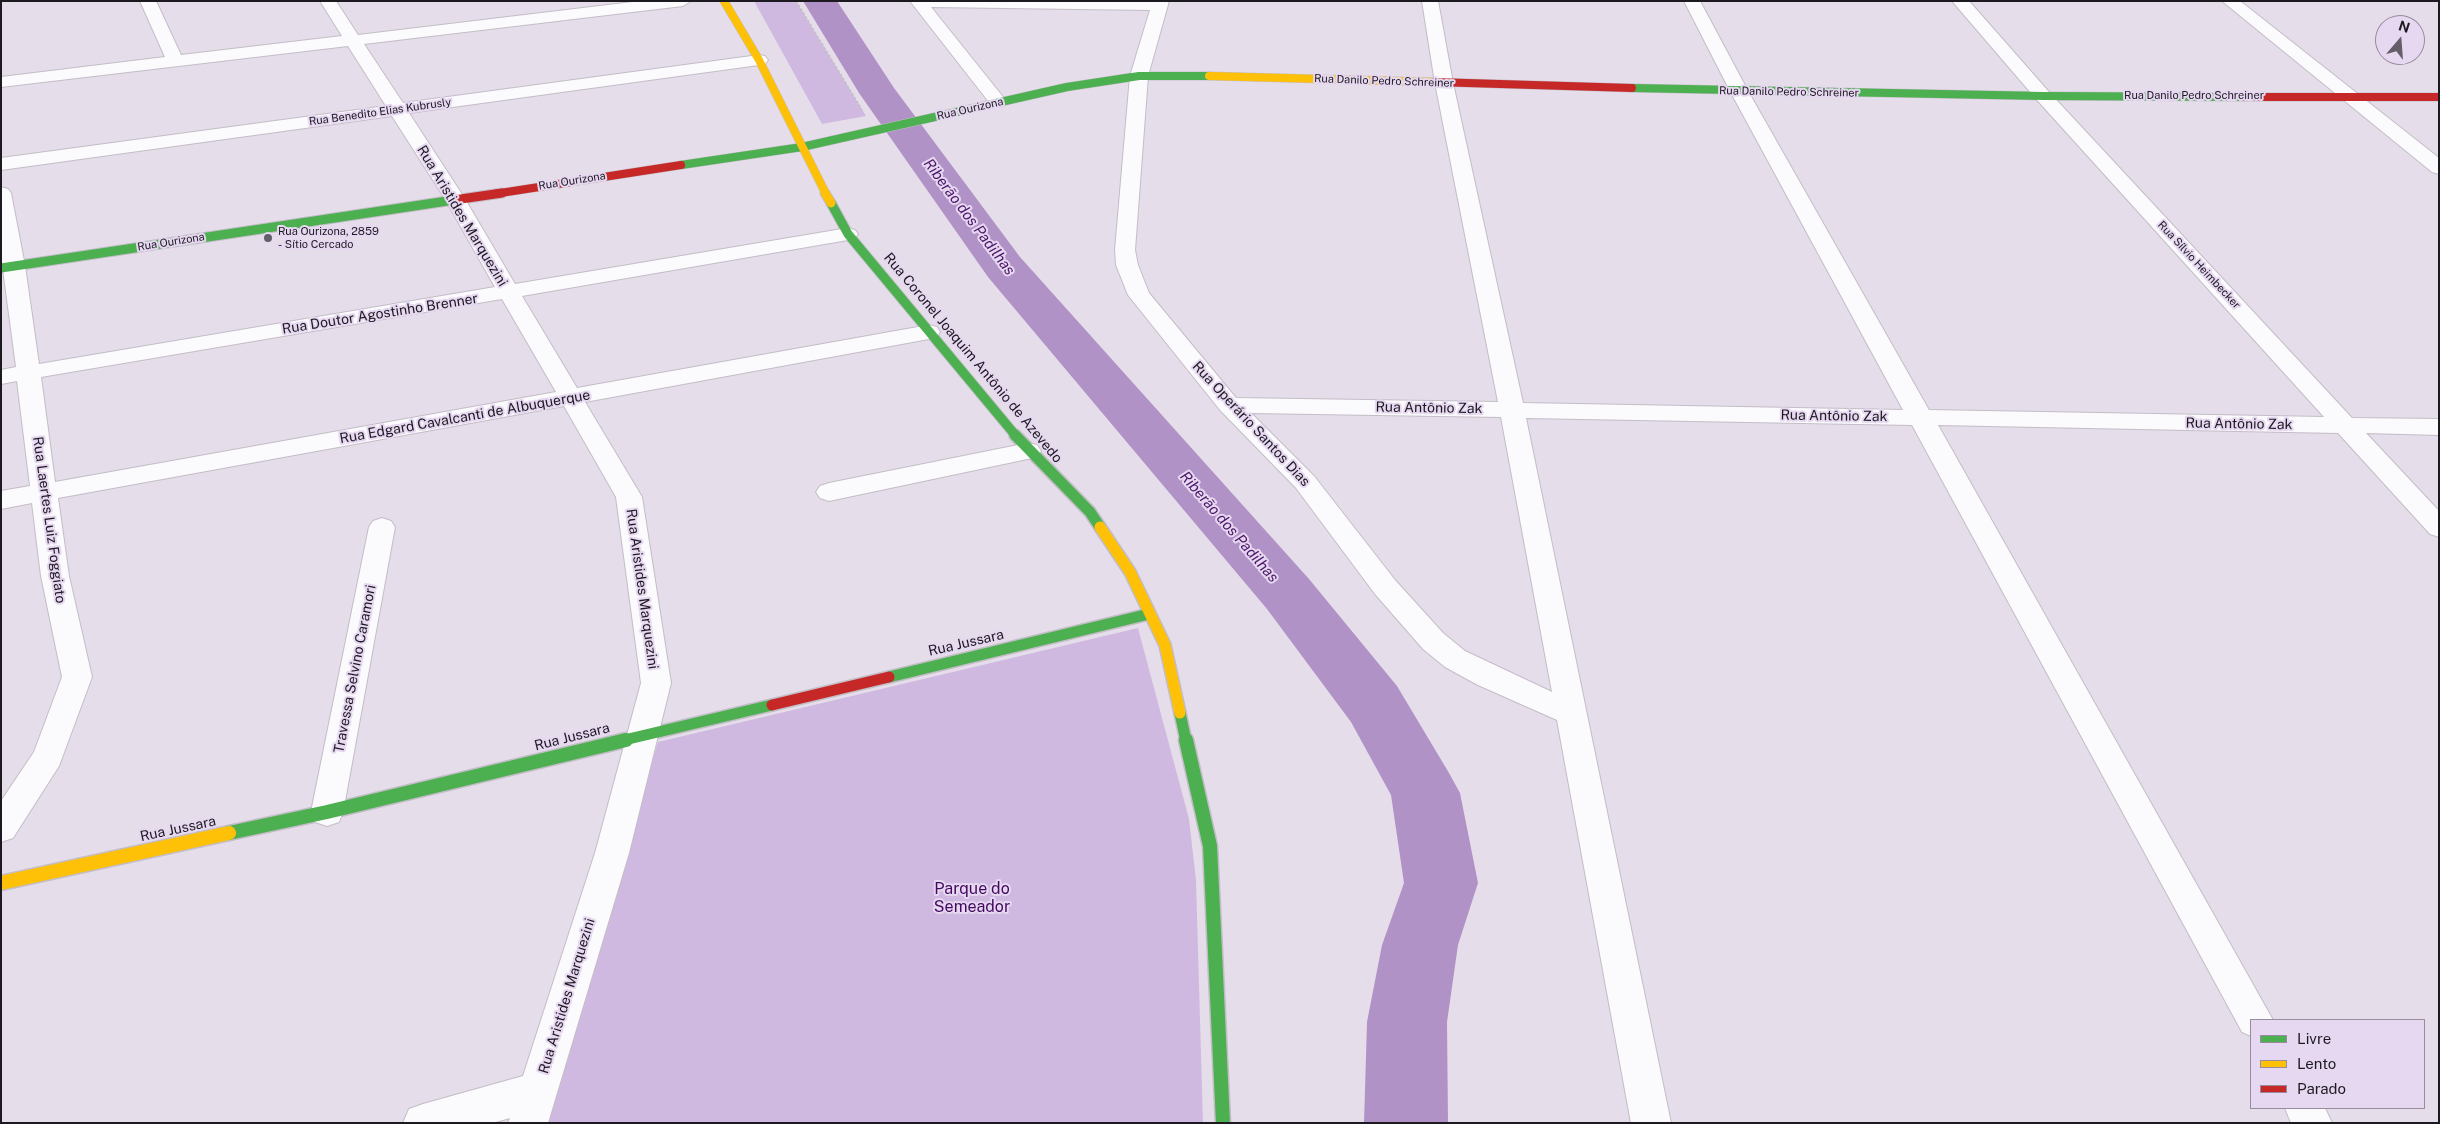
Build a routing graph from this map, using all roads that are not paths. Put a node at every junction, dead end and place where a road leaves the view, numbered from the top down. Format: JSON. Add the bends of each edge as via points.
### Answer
{"nodes":[{"id":1,"x":148,"y":1,"type":"edge"},
{"id":2,"x":328,"y":1,"type":"edge"},
{"id":3,"x":683,"y":1,"type":"edge"},
{"id":4,"x":724,"y":1,"type":"edge"},
{"id":5,"x":918,"y":1,"type":"edge"},
{"id":6,"x":1430,"y":1,"type":"edge"},
{"id":7,"x":1692,"y":1,"type":"edge"},
{"id":8,"x":1960,"y":1,"type":"edge"},
{"id":9,"x":2230,"y":1,"type":"edge"},
{"id":10,"x":1161,"y":3,"type":"edge"},
{"id":11,"x":353,"y":41,"type":"junction"},
{"id":12,"x":759,"y":60,"type":"junction"},
{"id":13,"x":176,"y":62,"type":"junction"},
{"id":14,"x":1139,"y":76,"type":"junction"},
{"id":15,"x":1,"y":82,"type":"edge"},
{"id":16,"x":1444,"y":83,"type":"junction"},
{"id":17,"x":1739,"y":92,"type":"junction"},
{"id":18,"x":2043,"y":96,"type":"junction"},
{"id":19,"x":2350,"y":97,"type":"junction"},
{"id":20,"x":2439,"y":97,"type":"edge"},
{"id":21,"x":998,"y":102,"type":"junction"},
{"id":22,"x":397,"y":110,"type":"junction"},
{"id":23,"x":794,"y":133,"type":"junction"},
{"id":24,"x":802,"y":146,"type":"junction"},
{"id":25,"x":758,"y":153,"type":"junction"},
{"id":26,"x":1,"y":164,"type":"edge"},
{"id":27,"x":2439,"y":168,"type":"edge"},
{"id":28,"x":1,"y":193,"type":"edge"},
{"id":29,"x":454,"y":199,"type":"junction"},
{"id":30,"x":848,"y":234,"type":"junction"},
{"id":31,"x":7,"y":267,"type":"edge"},
{"id":32,"x":509,"y":293,"type":"junction"},
{"id":33,"x":929,"y":332,"type":"junction"},
{"id":34,"x":28,"y":373,"type":"junction"},
{"id":35,"x":1,"y":377,"type":"edge"},
{"id":36,"x":571,"y":398,"type":"junction"},
{"id":37,"x":1229,"y":405,"type":"junction"},
{"id":38,"x":1512,"y":410,"type":"junction"},
{"id":39,"x":1920,"y":417,"type":"junction"},
{"id":40,"x":2346,"y":426,"type":"junction"},
{"id":41,"x":2439,"y":427,"type":"edge"},
{"id":42,"x":1028,"y":450,"type":"junction"},
{"id":43,"x":44,"y":492,"type":"junction"},
{"id":44,"x":829,"y":492,"type":"dead end"},
{"id":45,"x":1,"y":500,"type":"edge"},
{"id":46,"x":382,"y":527,"type":"dead end"},
{"id":47,"x":2439,"y":528,"type":"edge"},
{"id":48,"x":1149,"y":614,"type":"junction"},
{"id":49,"x":1571,"y":713,"type":"junction"},
{"id":50,"x":642,"y":735,"type":"junction"},
{"id":51,"x":327,"y":812,"type":"junction"},
{"id":52,"x":1,"y":828,"type":"edge"},
{"id":53,"x":1,"y":883,"type":"edge"},
{"id":54,"x":2254,"y":1019,"type":"edge"},
{"id":55,"x":533,"y":1107,"type":"edge"},
{"id":56,"x":2305,"y":1109,"type":"edge"},
{"id":57,"x":423,"y":1123,"type":"edge"},
{"id":58,"x":1223,"y":1123,"type":"edge"},
{"id":59,"x":1650,"y":1123,"type":"edge"},
{"id":60,"x":2312,"y":1123,"type":"edge"}],
"edges":[{"from":1,"to":13,"type":"street"},
{"from":2,"to":11,"type":"street","name":"Rua Aristides Marquezini"},
{"from":3,"to":11,"type":"street","via":[[518,14]]},
{"from":4,"to":12,"type":"main road","name":"Rua Coronel Joaquim Antônio de Azevedo"},
{"from":5,"to":10,"type":"street"},
{"from":5,"to":21,"type":"street"},
{"from":6,"to":16,"type":"street"},
{"from":7,"to":17,"type":"street"},
{"from":8,"to":18,"type":"street","name":"Rua Sílvio Heimbecker"},
{"from":9,"to":19,"type":"street"},
{"from":10,"to":14,"type":"street","name":"Rua Operário Santos Dias"},
{"from":11,"to":13,"type":"street"},
{"from":11,"to":22,"type":"street","name":"Rua Aristides Marquezini"},
{"from":12,"to":22,"type":"street","name":"Rua Benedito Elias Kubrusly"},
{"from":12,"to":23,"type":"main road","name":"Rua Coronel Joaquim Antônio de Azevedo"},
{"from":13,"to":15,"type":"street"},
{"from":14,"to":16,"type":"main road","name":"Rua Danilo Pedro Schreiner","via":[[1209,75]]},
{"from":14,"to":21,"type":"main road","name":"Rua Ourizona"},
{"from":14,"to":37,"type":"street","name":"Rua Operário Santos Dias","via":[[1127,265],[1147,307]]},
{"from":16,"to":17,"type":"main road","name":"Rua Danilo Pedro Schreiner"},
{"from":16,"to":38,"type":"street"},
{"from":17,"to":18,"type":"main road","name":"Rua Danilo Pedro Schreiner"},
{"from":17,"to":39,"type":"street"},
{"from":18,"to":19,"type":"main road","name":"Rua Danilo Pedro Schreiner"},
{"from":18,"to":40,"type":"street","name":"Rua Sílvio Heimbecker"},
{"from":19,"to":20,"type":"main road","name":"Rua Danilo Pedro Schreiner"},
{"from":19,"to":27,"type":"street"},
{"from":21,"to":24,"type":"main road","name":"Rua Ourizona"},
{"from":22,"to":26,"type":"street","name":"Rua Benedito Elias Kubrusly"},
{"from":22,"to":29,"type":"street","name":"Rua Aristides Marquezini"},
{"from":23,"to":24,"type":"main road","name":"Rua Coronel Joaquim Antônio de Azevedo"},
{"from":23,"to":25,"type":"main road","via":[[776,146]]},
{"from":24,"to":25,"type":"main road","name":"Rua Ourizona"},
{"from":24,"to":30,"type":"main road","name":"Rua Coronel Joaquim Antônio de Azevedo"},
{"from":25,"to":29,"type":"main road","name":"Rua Ourizona"},
{"from":28,"to":31,"type":"street","name":"Rua Laertes Luiz Foggiato"},
{"from":29,"to":31,"type":"main road","name":"Rua Ourizona"},
{"from":29,"to":32,"type":"street","name":"Rua Aristides Marquezini"},
{"from":30,"to":32,"type":"street","name":"Rua Doutor Agostinho Brenner"},
{"from":30,"to":33,"type":"main road","name":"Rua Coronel Joaquim Antônio de Azevedo"},
{"from":31,"to":34,"type":"street","name":"Rua Laertes Luiz Foggiato"},
{"from":32,"to":34,"type":"street","name":"Rua Doutor Agostinho Brenner"},
{"from":32,"to":36,"type":"street","name":"Rua Aristides Marquezini"},
{"from":33,"to":36,"type":"street","name":"Rua Edgard Cavalcanti de Albuquerque"},
{"from":33,"to":42,"type":"main road","name":"Rua Coronel Joaquim Antônio de Azevedo"},
{"from":34,"to":35,"type":"street","name":"Rua Doutor Agostinho Brenner"},
{"from":34,"to":43,"type":"street","name":"Rua Laertes Luiz Foggiato"},
{"from":36,"to":43,"type":"street","name":"Rua Edgard Cavalcanti de Albuquerque"},
{"from":36,"to":50,"type":"street","name":"Rua Aristides Marquezini","via":[[629,497],[656,683]]},
{"from":37,"to":38,"type":"street","name":"Rua Antônio Zak"},
{"from":37,"to":49,"type":"street","name":"Rua Operário Santos Dias","via":[[1305,482],[1385,587],[1433,640],[1456,659],[1489,677]]},
{"from":38,"to":39,"type":"street","name":"Rua Antônio Zak"},
{"from":38,"to":49,"type":"street"},
{"from":39,"to":40,"type":"street","name":"Rua Antônio Zak"},
{"from":39,"to":54,"type":"street"},
{"from":40,"to":41,"type":"street","name":"Rua Antônio Zak"},
{"from":40,"to":47,"type":"street","name":"Rua Sílvio Heimbecker"},
{"from":42,"to":44,"type":"street"},
{"from":42,"to":48,"type":"main road","name":"Rua Coronel Joaquim Antônio de Azevedo","via":[[1090,512],[1130,572]]},
{"from":43,"to":45,"type":"street","name":"Rua Edgard Cavalcanti de Albuquerque"},
{"from":43,"to":52,"type":"street","name":"Rua Laertes Luiz Foggiato","via":[[55,576],[77,677],[48,757]]},
{"from":46,"to":51,"type":"street","name":"Travessa Selvino Caramori"},
{"from":48,"to":50,"type":"main road","name":"Rua Jussara"},
{"from":48,"to":58,"type":"main road","name":"Rua Coronel Joaquim Antônio de Azevedo","via":[[1165,645],[1210,846]]},
{"from":49,"to":59,"type":"street"},
{"from":50,"to":51,"type":"main road","name":"Rua Jussara"},
{"from":50,"to":55,"type":"street","name":"Rua Aristides Marquezini","via":[[612,853]]},
{"from":51,"to":53,"type":"main road","name":"Rua Jussara"},
{"from":55,"to":57,"type":"street"},
{"from":56,"to":60,"type":"street"}]}
